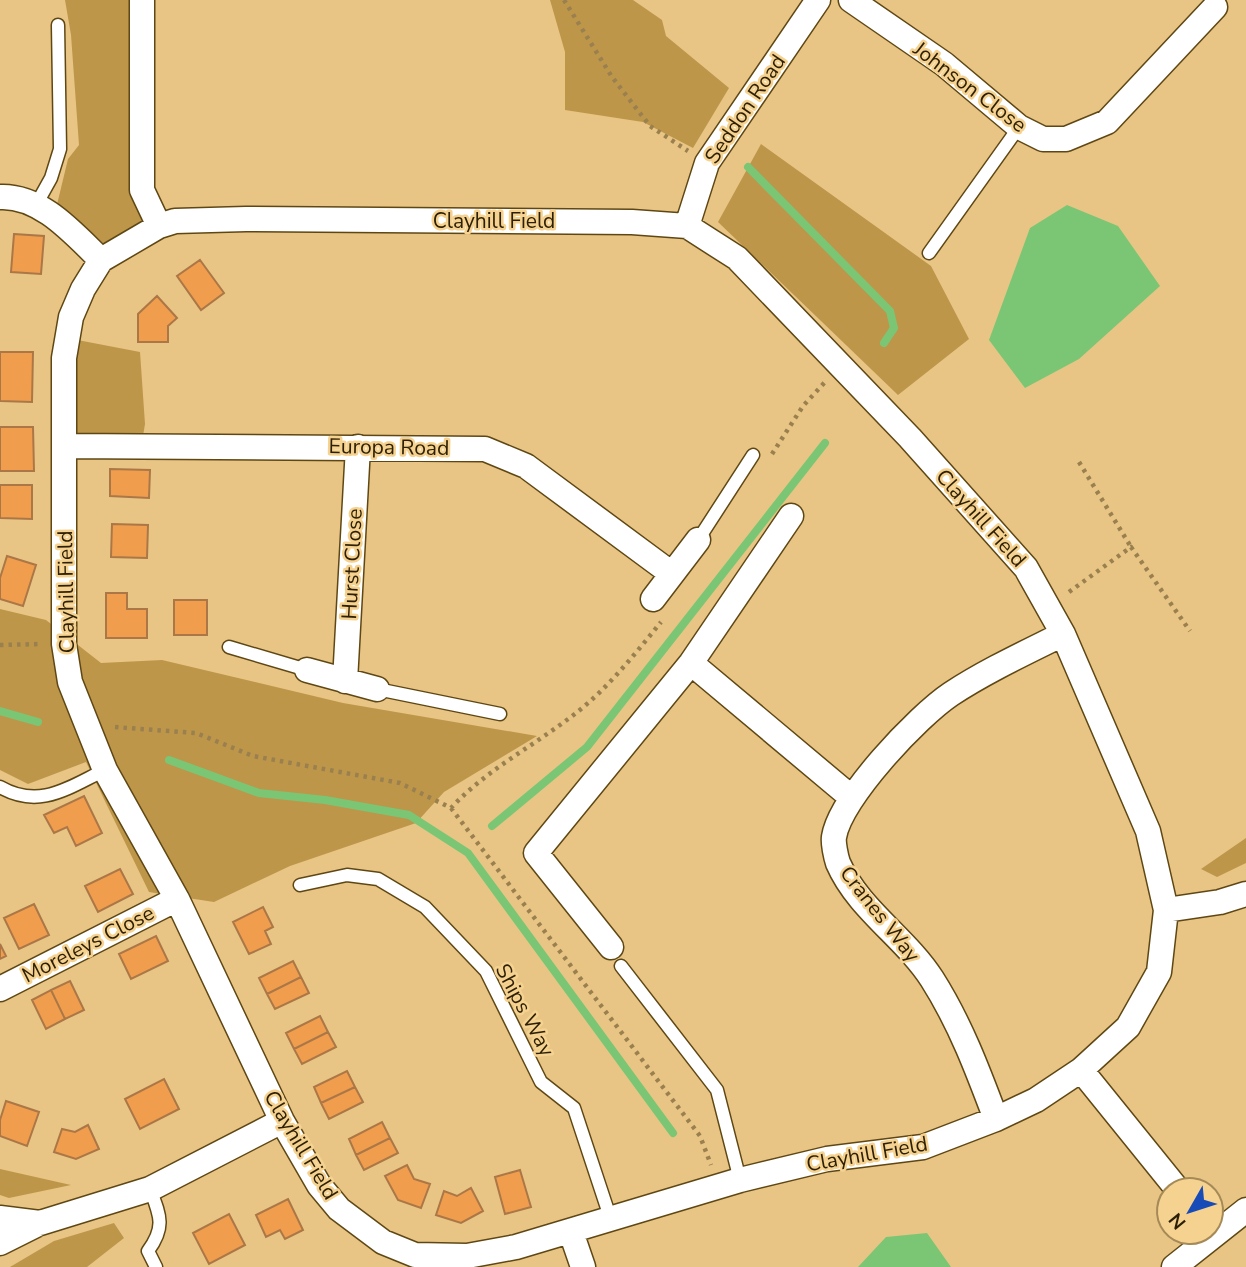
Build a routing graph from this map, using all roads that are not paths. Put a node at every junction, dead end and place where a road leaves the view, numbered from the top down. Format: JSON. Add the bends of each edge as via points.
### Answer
{"nodes":[{"id":1,"x":142,"y":0,"type":"edge"},
{"id":2,"x":818,"y":0,"type":"edge"},
{"id":3,"x":851,"y":0,"type":"edge"},
{"id":4,"x":1215,"y":7,"type":"dead end"},
{"id":5,"x":58,"y":26,"type":"dead end"},
{"id":6,"x":1019,"y":127,"type":"junction"},
{"id":7,"x":0,"y":197,"type":"edge"},
{"id":8,"x":36,"y":205,"type":"junction"},
{"id":9,"x":159,"y":226,"type":"junction"},
{"id":10,"x":687,"y":226,"type":"junction"},
{"id":11,"x":929,"y":253,"type":"dead end"},
{"id":12,"x":101,"y":260,"type":"junction"},
{"id":13,"x":66,"y":446,"type":"junction"},
{"id":14,"x":358,"y":447,"type":"junction"},
{"id":15,"x":753,"y":455,"type":"dead end"},
{"id":16,"x":791,"y":516,"type":"dead end"},
{"id":17,"x":698,"y":540,"type":"joint"},
{"id":18,"x":672,"y":574,"type":"junction"},
{"id":19,"x":661,"y":605,"type":"road end"},
{"id":20,"x":1063,"y":634,"type":"junction"},
{"id":21,"x":229,"y":647,"type":"dead end"},
{"id":22,"x":691,"y":663,"type":"junction"},
{"id":23,"x":307,"y":670,"type":"joint"},
{"id":24,"x":345,"y":681,"type":"junction"},
{"id":25,"x":377,"y":689,"type":"joint"},
{"id":26,"x":500,"y":714,"type":"dead end"},
{"id":27,"x":105,"y":769,"type":"junction"},
{"id":28,"x":0,"y":787,"type":"edge"},
{"id":29,"x":852,"y":798,"type":"junction"},
{"id":30,"x":300,"y":885,"type":"dead end"},
{"id":31,"x":1246,"y":894,"type":"edge"},
{"id":32,"x":177,"y":898,"type":"junction"},
{"id":33,"x":1166,"y":910,"type":"junction"},
{"id":34,"x":616,"y":957,"type":"joint"},
{"id":35,"x":0,"y":989,"type":"edge"},
{"id":36,"x":1081,"y":1070,"type":"junction"},
{"id":37,"x":996,"y":1119,"type":"junction"},
{"id":38,"x":282,"y":1121,"type":"junction"},
{"id":39,"x":1167,"y":1176,"type":"edge"},
{"id":40,"x":730,"y":1183,"type":"junction"},
{"id":41,"x":150,"y":1189,"type":"junction"},
{"id":42,"x":1246,"y":1210,"type":"edge"},
{"id":43,"x":0,"y":1218,"type":"edge"},
{"id":44,"x":611,"y":1220,"type":"junction"},
{"id":45,"x":40,"y":1223,"type":"junction"},
{"id":46,"x":1225,"y":1225,"type":"edge"},
{"id":47,"x":571,"y":1231,"type":"junction"},
{"id":48,"x":0,"y":1243,"type":"edge"},
{"id":49,"x":1198,"y":1246,"type":"edge"},
{"id":50,"x":413,"y":1261,"type":"edge"},
{"id":51,"x":156,"y":1267,"type":"edge"},
{"id":52,"x":583,"y":1267,"type":"edge"},
{"id":53,"x":1174,"y":1267,"type":"edge"}],
"edges":[{"from":1,"to":9,"type":"street","via":[[142,190]]},
{"from":2,"to":10,"type":"street","name":"Seddon Road","via":[[707,163]]},
{"from":3,"to":6,"type":"street","name":"Johnson Close","via":[[944,64]]},
{"from":4,"to":6,"type":"street","name":"Johnson Close","via":[[1107,122],[1066,139],[1043,139]]},
{"from":5,"to":8,"type":"lane","via":[[60,149]]},
{"from":6,"to":11,"type":"lane"},
{"from":7,"to":8,"type":"street"},
{"from":8,"to":12,"type":"street"},
{"from":9,"to":10,"type":"street","name":"Clayhill Field","via":[[175,221],[260,219]]},
{"from":9,"to":12,"type":"street","name":"Clayhill Field"},
{"from":10,"to":20,"type":"street","name":"Clayhill Field","via":[[737,258],[910,438],[1026,568]]},
{"from":12,"to":13,"type":"street","name":"Clayhill Field","via":[[71,317],[64,358]]},
{"from":13,"to":14,"type":"street","name":"Europa Road"},
{"from":13,"to":27,"type":"street","name":"Clayhill Field","via":[[64,644],[70,682]]},
{"from":14,"to":18,"type":"street","name":"Europa Road","via":[[485,449],[526,466]]},
{"from":14,"to":24,"type":"street","name":"Hurst Close"},
{"from":15,"to":17,"type":"lane"},
{"from":16,"to":22,"type":"street"},
{"from":17,"to":18,"type":"street"},
{"from":18,"to":19,"type":"street"},
{"from":20,"to":29,"type":"street","name":"Cranes Way","via":[[949,696],[915,723]]},
{"from":20,"to":33,"type":"street","name":"Clayhill Field","via":[[1148,831]]},
{"from":21,"to":23,"type":"lane"},
{"from":22,"to":29,"type":"street"},
{"from":22,"to":34,"type":"street","via":[[536,853]]},
{"from":23,"to":24,"type":"street"},
{"from":24,"to":25,"type":"street"},
{"from":25,"to":26,"type":"lane"},
{"from":27,"to":28,"type":"lane","via":[[33,799]]},
{"from":27,"to":32,"type":"street","name":"Clayhill Field"},
{"from":29,"to":37,"type":"street","name":"Cranes Way","via":[[834,837],[838,863],[861,897],[931,977],[970,1051]]},
{"from":30,"to":44,"type":"lane","name":"Ships Way","via":[[347,875],[378,879],[425,907],[486,971],[541,1082],[574,1108]]},
{"from":31,"to":33,"type":"street"},
{"from":32,"to":35,"type":"street","name":"Moreleys Close"},
{"from":32,"to":38,"type":"street","name":"Clayhill Field"},
{"from":33,"to":36,"type":"street","name":"Clayhill Field","via":[[1159,972],[1128,1027]]},
{"from":34,"to":40,"type":"lane","via":[[717,1090]]},
{"from":36,"to":37,"type":"street","name":"Clayhill Field","via":[[1036,1100]]},
{"from":36,"to":39,"type":"street"},
{"from":37,"to":40,"type":"street","name":"Clayhill Field","via":[[923,1147],[827,1159]]},
{"from":38,"to":41,"type":"street"},
{"from":38,"to":50,"type":"street","name":"Clayhill Field","via":[[319,1185],[339,1209]]},
{"from":40,"to":44,"type":"street","name":"Clayhill Field"},
{"from":41,"to":45,"type":"street"},
{"from":41,"to":51,"type":"lane","via":[[159,1214],[160,1236],[148,1251]]},
{"from":42,"to":46,"type":"street"},
{"from":43,"to":45,"type":"street"},
{"from":44,"to":47,"type":"street","name":"Clayhill Field"},
{"from":45,"to":48,"type":"street"},
{"from":47,"to":50,"type":"street","name":"Clayhill Field","via":[[467,1256]]},
{"from":47,"to":52,"type":"street"},
{"from":49,"to":53,"type":"street"}]}
